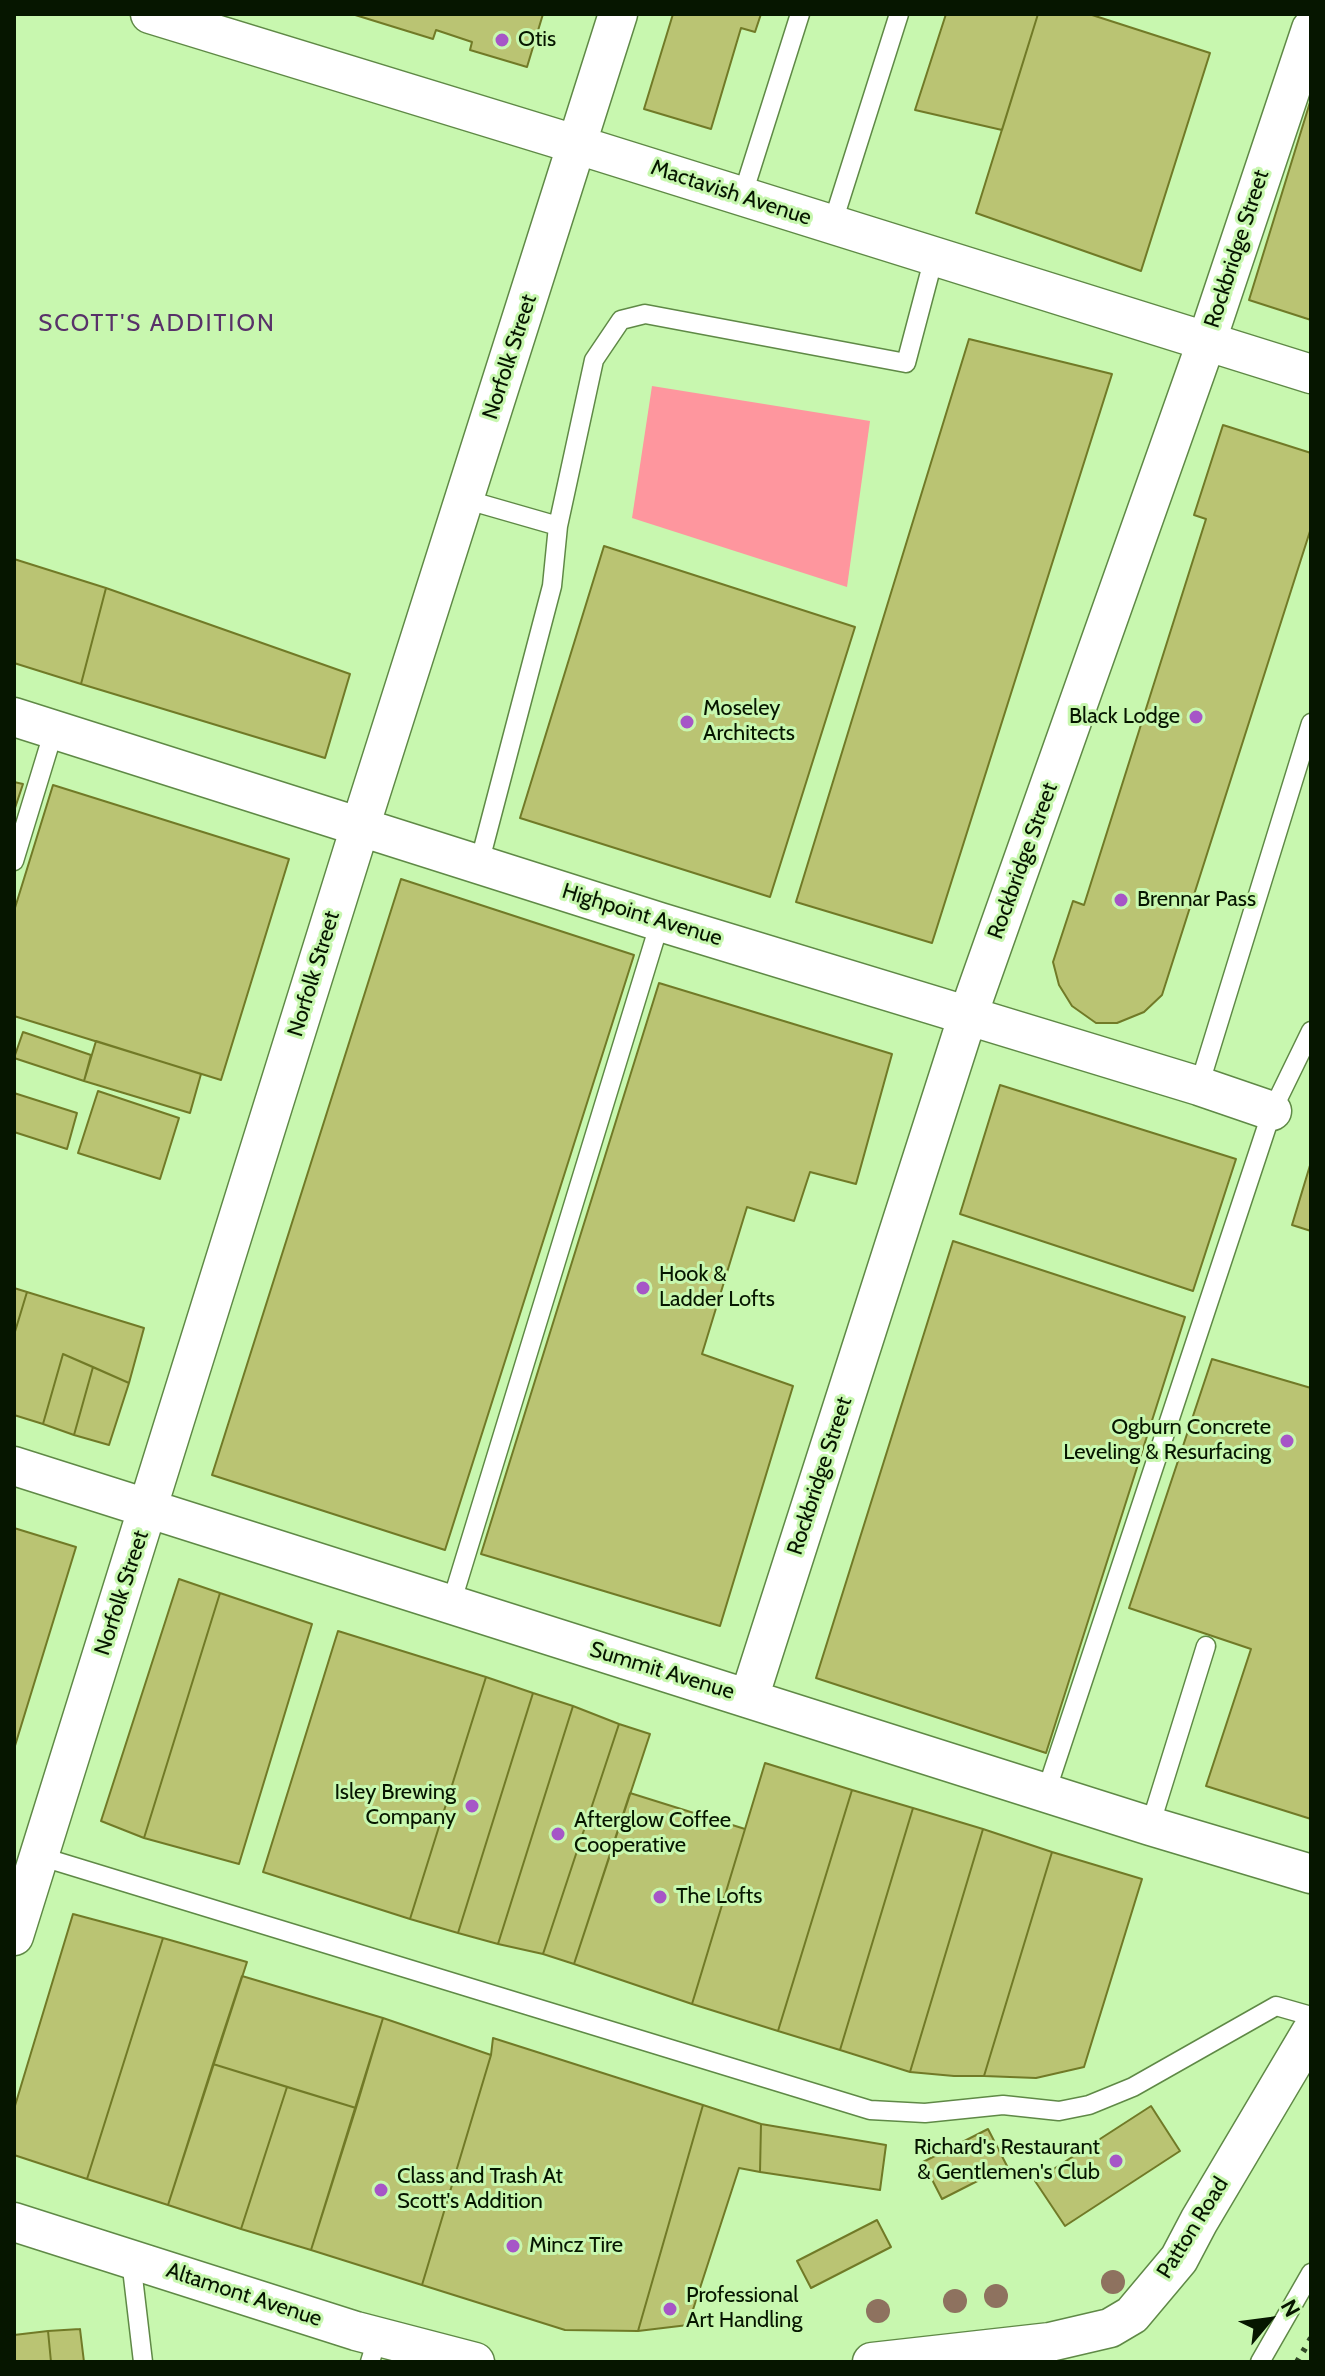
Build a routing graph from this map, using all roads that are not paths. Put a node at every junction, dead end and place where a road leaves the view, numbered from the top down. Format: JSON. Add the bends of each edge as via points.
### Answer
{"nodes":[{"id":1,"x":150,"y":14,"type":"edge"},
{"id":2,"x":618,"y":14,"type":"edge"},
{"id":3,"x":800,"y":14,"type":"edge"},
{"id":4,"x":899,"y":14,"type":"edge"},
{"id":5,"x":1311,"y":29,"type":"edge"},
{"id":6,"x":578,"y":145,"type":"junction"},
{"id":7,"x":742,"y":197,"type":"junction"},
{"id":8,"x":832,"y":225,"type":"junction"},
{"id":9,"x":934,"y":257,"type":"junction"},
{"id":10,"x":1206,"y":343,"type":"junction"},
{"id":11,"x":1311,"y":374,"type":"edge"},
{"id":12,"x":464,"y":499,"type":"junction"},
{"id":13,"x":558,"y":526,"type":"junction"},
{"id":14,"x":14,"y":717,"type":"edge"},
{"id":15,"x":1311,"y":723,"type":"edge"},
{"id":16,"x":54,"y":730,"type":"junction"},
{"id":17,"x":360,"y":827,"type":"junction"},
{"id":18,"x":14,"y":861,"type":"edge"},
{"id":19,"x":479,"y":864,"type":"junction"},
{"id":20,"x":660,"y":922,"type":"junction"},
{"id":21,"x":968,"y":1015,"type":"junction"},
{"id":22,"x":1311,"y":1031,"type":"edge"},
{"id":23,"x":1199,"y":1086,"type":"junction"},
{"id":24,"x":1272,"y":1111,"type":"junction"},
{"id":25,"x":14,"y":1466,"type":"edge"},
{"id":26,"x":149,"y":1509,"type":"junction"},
{"id":27,"x":451,"y":1604,"type":"junction"},
{"id":28,"x":1206,"y":1646,"type":"dead end"},
{"id":29,"x":749,"y":1698,"type":"junction"},
{"id":30,"x":1046,"y":1792,"type":"junction"},
{"id":31,"x":1150,"y":1826,"type":"junction"},
{"id":32,"x":39,"y":1856,"type":"junction"},
{"id":33,"x":1311,"y":1874,"type":"edge"},
{"id":34,"x":14,"y":1936,"type":"edge"},
{"id":35,"x":1311,"y":2016,"type":"edge"},
{"id":36,"x":1311,"y":2032,"type":"edge"},
{"id":37,"x":14,"y":2222,"type":"edge"},
{"id":38,"x":131,"y":2260,"type":"junction"},
{"id":39,"x":1311,"y":2273,"type":"edge"},
{"id":40,"x":374,"y":2349,"type":"edge"},
{"id":41,"x":456,"y":2359,"type":"edge"},
{"id":42,"x":143,"y":2362,"type":"edge"},
{"id":43,"x":872,"y":2362,"type":"edge"},
{"id":44,"x":1260,"y":2362,"type":"edge"}],
"edges":[{"from":1,"to":6,"type":"street","name":"Mactavish Avenue"},
{"from":2,"to":6,"type":"street","name":"Norfolk Street"},
{"from":3,"to":7,"type":"lane"},
{"from":4,"to":8,"type":"lane"},
{"from":5,"to":10,"type":"street","name":"Rockbridge Street"},
{"from":6,"to":7,"type":"street","name":"Mactavish Avenue"},
{"from":6,"to":12,"type":"street","name":"Norfolk Street"},
{"from":7,"to":8,"type":"street","name":"Mactavish Avenue"},
{"from":8,"to":9,"type":"street","name":"Mactavish Avenue"},
{"from":9,"to":10,"type":"street","name":"Mactavish Avenue"},
{"from":9,"to":13,"type":"lane","via":[[906,363],[645,314],[621,320],[594,360]]},
{"from":10,"to":11,"type":"street","name":"Mactavish Avenue"},
{"from":10,"to":21,"type":"street","name":"Rockbridge Street"},
{"from":12,"to":13,"type":"lane"},
{"from":12,"to":17,"type":"street","name":"Norfolk Street"},
{"from":13,"to":19,"type":"lane","via":[[552,586]]},
{"from":14,"to":16,"type":"street","name":"Highpoint Avenue"},
{"from":15,"to":23,"type":"lane"},
{"from":16,"to":17,"type":"street","name":"Highpoint Avenue"},
{"from":16,"to":18,"type":"lane"},
{"from":17,"to":19,"type":"street","name":"Highpoint Avenue"},
{"from":17,"to":26,"type":"street","name":"Norfolk Street"},
{"from":19,"to":20,"type":"street","name":"Highpoint Avenue"},
{"from":20,"to":21,"type":"street","name":"Highpoint Avenue"},
{"from":20,"to":27,"type":"lane"},
{"from":21,"to":23,"type":"street","name":"Highpoint Avenue"},
{"from":21,"to":29,"type":"street","name":"Rockbridge Street"},
{"from":22,"to":24,"type":"lane"},
{"from":23,"to":24,"type":"street","name":"Highpoint Avenue"},
{"from":24,"to":30,"type":"lane"},
{"from":25,"to":26,"type":"street","name":"Summit Avenue"},
{"from":26,"to":27,"type":"street","name":"Summit Avenue"},
{"from":26,"to":32,"type":"street","name":"Norfolk Street"},
{"from":27,"to":29,"type":"street","name":"Summit Avenue"},
{"from":28,"to":31,"type":"lane"},
{"from":29,"to":30,"type":"street","name":"Summit Avenue"},
{"from":30,"to":31,"type":"street","name":"Summit Avenue"},
{"from":31,"to":33,"type":"street","name":"Summit Avenue"},
{"from":32,"to":34,"type":"street","name":"Norfolk Street"},
{"from":32,"to":35,"type":"lane","via":[[870,2110],[925,2113],[1003,2105],[1059,2111],[1089,2105],[1133,2087],[1276,2006]]},
{"from":36,"to":43,"type":"street","name":"Patton Road","via":[[1179,2259],[1132,2315],[1110,2328],[1050,2342]]},
{"from":37,"to":38,"type":"street","name":"Altamont Avenue"},
{"from":38,"to":40,"type":"street","name":"Altamont Avenue","via":[[356,2331]]},
{"from":38,"to":42,"type":"lane"},
{"from":39,"to":44,"type":"lane"},
{"from":40,"to":41,"type":"street","name":"Altamont Avenue"}]}
